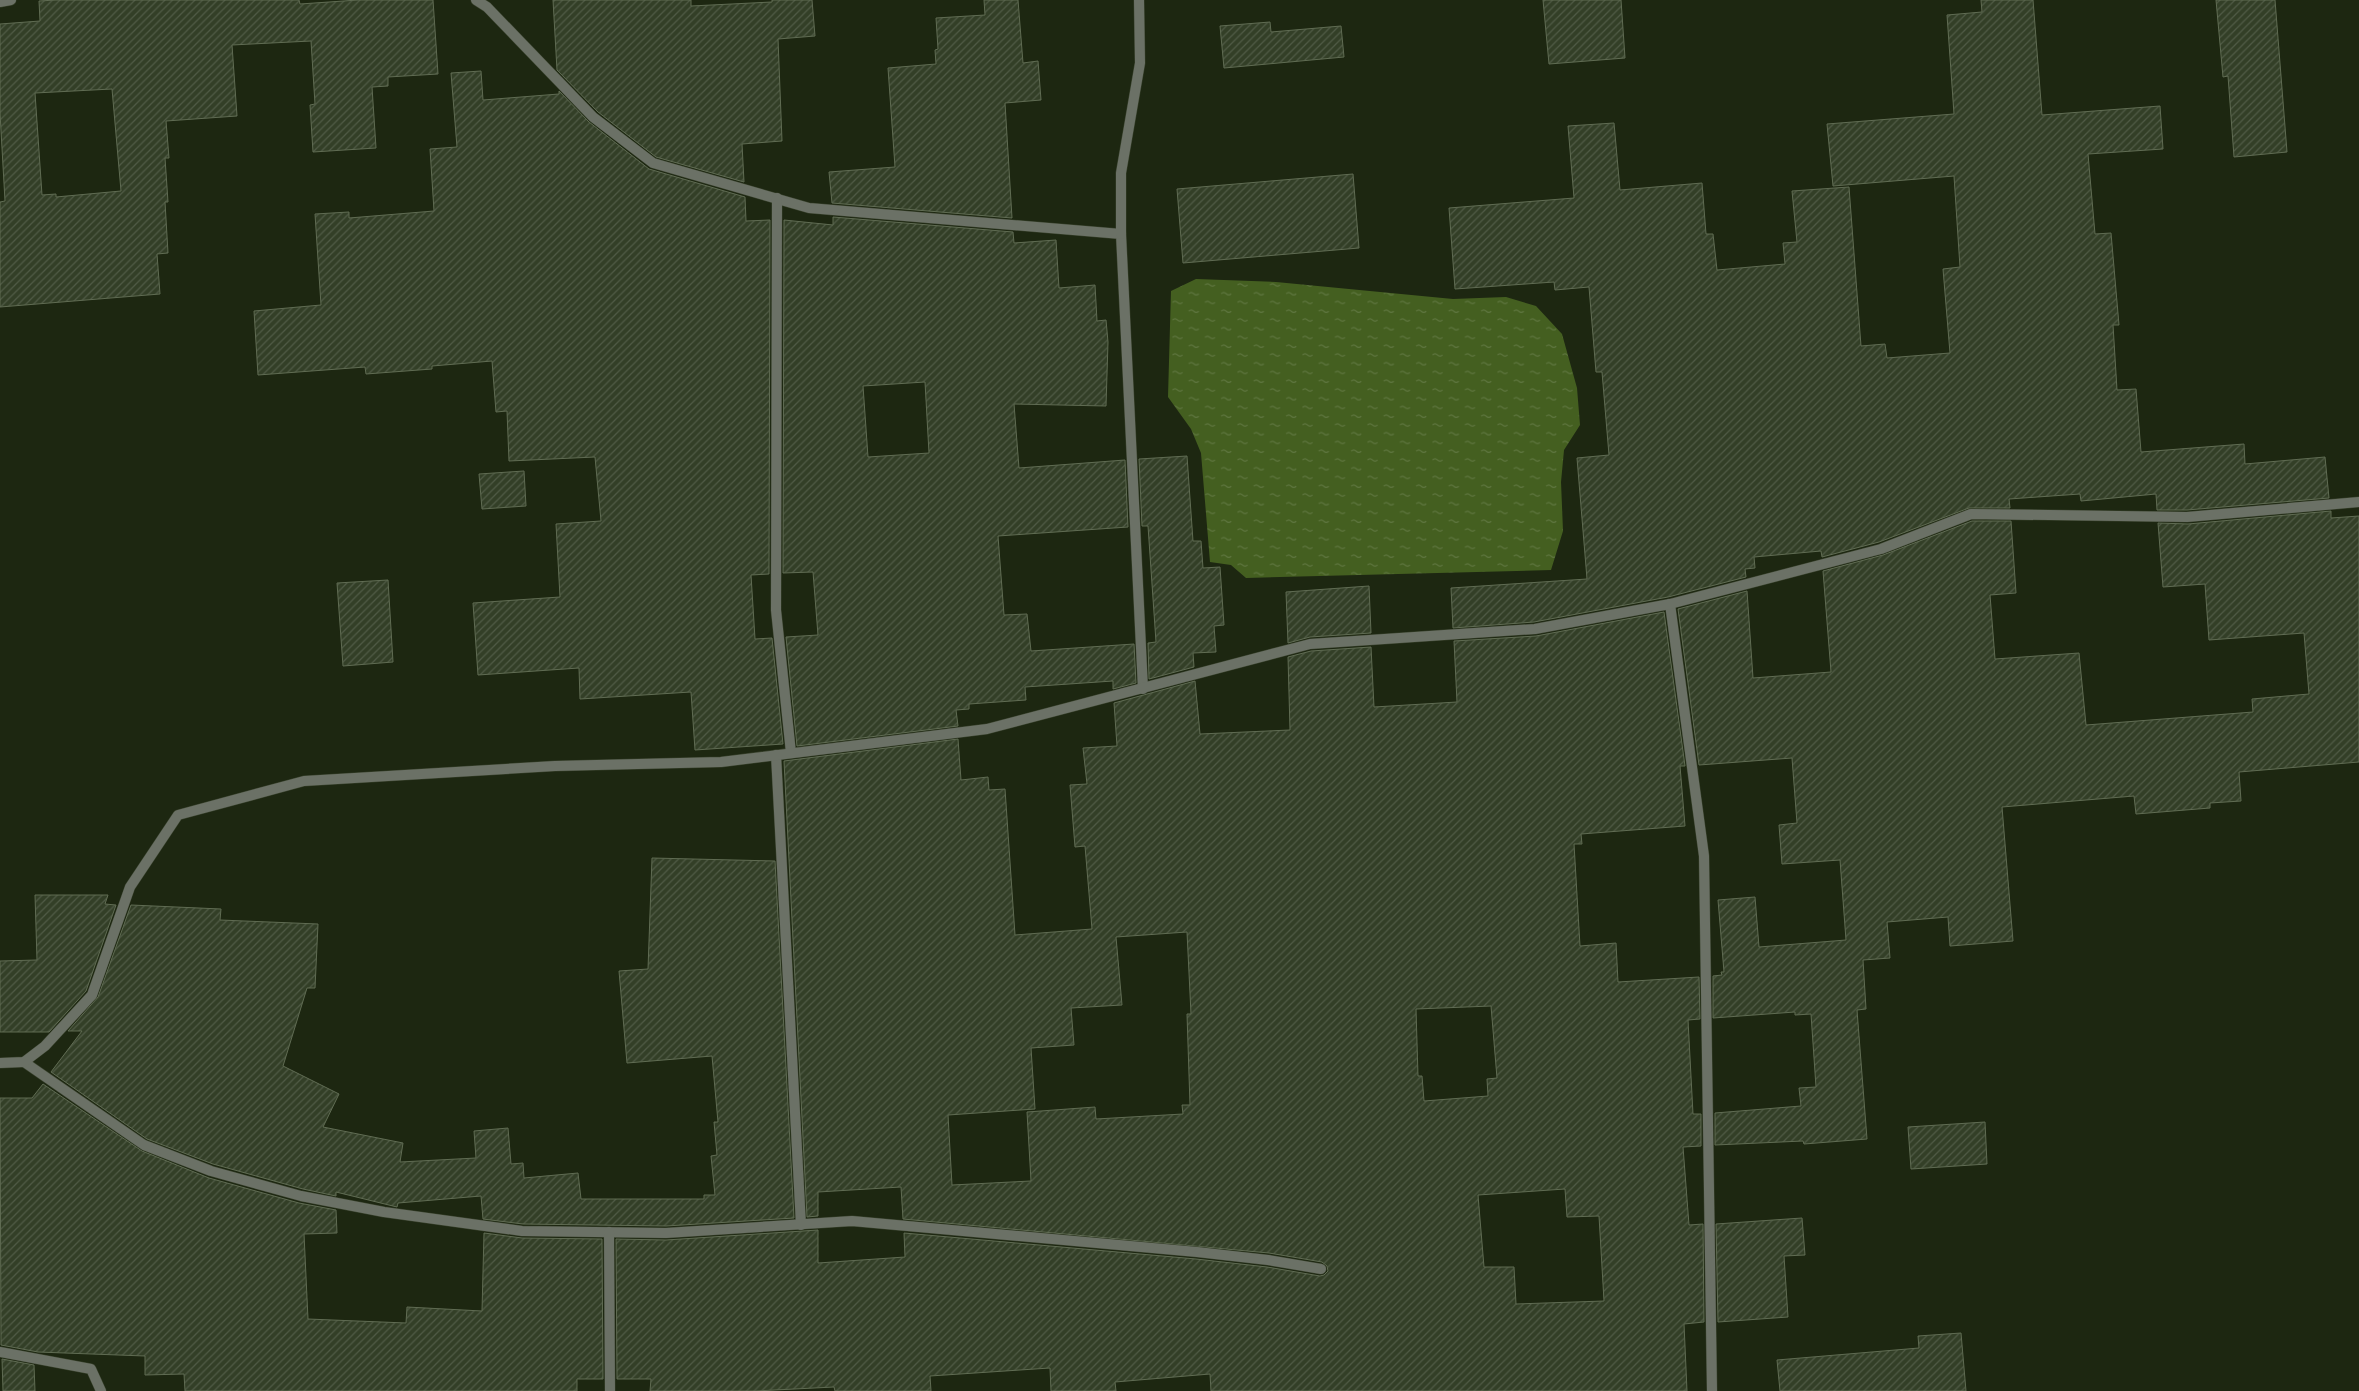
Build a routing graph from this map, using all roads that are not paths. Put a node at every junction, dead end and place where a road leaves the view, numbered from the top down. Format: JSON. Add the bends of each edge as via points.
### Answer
{"nodes":[{"id":1,"x":12,"y":0,"type":"edge"},
{"id":2,"x":476,"y":0,"type":"edge"},
{"id":3,"x":1139,"y":0,"type":"edge"},
{"id":4,"x":0,"y":2,"type":"edge"},
{"id":5,"x":777,"y":198,"type":"junction"},
{"id":6,"x":1121,"y":234,"type":"junction"},
{"id":7,"x":2359,"y":502,"type":"edge"},
{"id":8,"x":1670,"y":604,"type":"junction"},
{"id":9,"x":1143,"y":689,"type":"junction"},
{"id":10,"x":791,"y":753,"type":"junction"},
{"id":11,"x":776,"y":755,"type":"junction"},
{"id":12,"x":24,"y":1062,"type":"junction"},
{"id":13,"x":0,"y":1063,"type":"edge"},
{"id":14,"x":801,"y":1225,"type":"junction"},
{"id":15,"x":610,"y":1232,"type":"junction"},
{"id":16,"x":1320,"y":1269,"type":"dead end"},
{"id":17,"x":0,"y":1352,"type":"edge"},
{"id":18,"x":101,"y":1391,"type":"edge"},
{"id":19,"x":610,"y":1391,"type":"edge"},
{"id":20,"x":1712,"y":1391,"type":"edge"}],
"edges":[{"from":1,"to":4,"type":"street"},
{"from":2,"to":5,"type":"street","via":[[487,7],[593,117],[653,163]]},
{"from":3,"to":6,"type":"street","via":[[1140,63],[1121,172]]},
{"from":5,"to":6,"type":"street","via":[[809,208]]},
{"from":5,"to":10,"type":"street","via":[[776,610]]},
{"from":6,"to":9,"type":"street"},
{"from":7,"to":8,"type":"street","via":[[2187,517],[1971,514],[1881,549]]},
{"from":8,"to":9,"type":"street","via":[[1534,629],[1310,644]]},
{"from":8,"to":20,"type":"street","via":[[1704,856]]},
{"from":9,"to":10,"type":"street","via":[[987,729]]},
{"from":10,"to":11,"type":"street"},
{"from":11,"to":12,"type":"street","via":[[721,762],[555,766],[304,781],[178,816],[130,887],[92,995],[45,1046]]},
{"from":11,"to":14,"type":"street"},
{"from":12,"to":13,"type":"street"},
{"from":12,"to":15,"type":"street","via":[[144,1145],[220,1174],[301,1196],[384,1212],[522,1231]]},
{"from":14,"to":15,"type":"street","via":[[666,1233]]},
{"from":14,"to":16,"type":"street","via":[[852,1221],[1214,1254]]},
{"from":15,"to":19,"type":"street"},
{"from":17,"to":18,"type":"street","via":[[91,1369]]}]}
